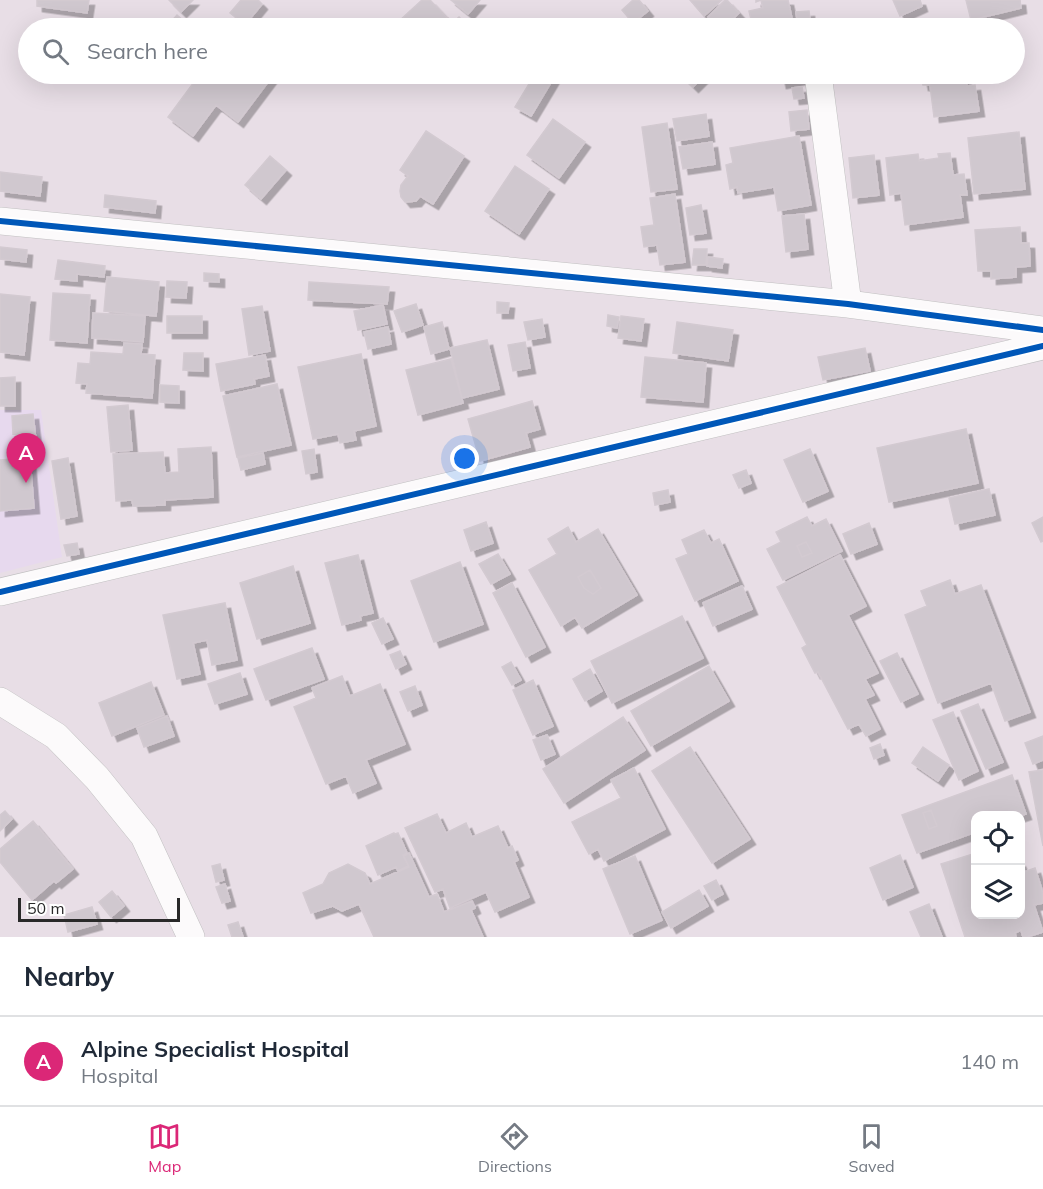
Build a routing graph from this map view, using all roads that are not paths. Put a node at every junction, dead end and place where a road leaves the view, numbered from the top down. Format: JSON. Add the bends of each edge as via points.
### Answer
{"nodes":[{"id":1,"x":819,"y":84,"type":"edge"},
{"id":2,"x":0,"y":221,"type":"edge"},
{"id":3,"x":848,"y":304,"type":"junction"},
{"id":4,"x":1043,"y":330,"type":"edge"},
{"id":5,"x":1043,"y":346,"type":"edge"},
{"id":6,"x":0,"y":592,"type":"edge"},
{"id":7,"x":0,"y":701,"type":"edge"},
{"id":8,"x":191,"y":937,"type":"edge"}],
"edges":[{"from":1,"to":3,"type":"street"},
{"from":2,"to":3,"type":"street"},
{"from":3,"to":4,"type":"street"},
{"from":5,"to":6,"type":"street"},
{"from":7,"to":8,"type":"street","via":[[56,736],[104,786],[144,836]]}]}
